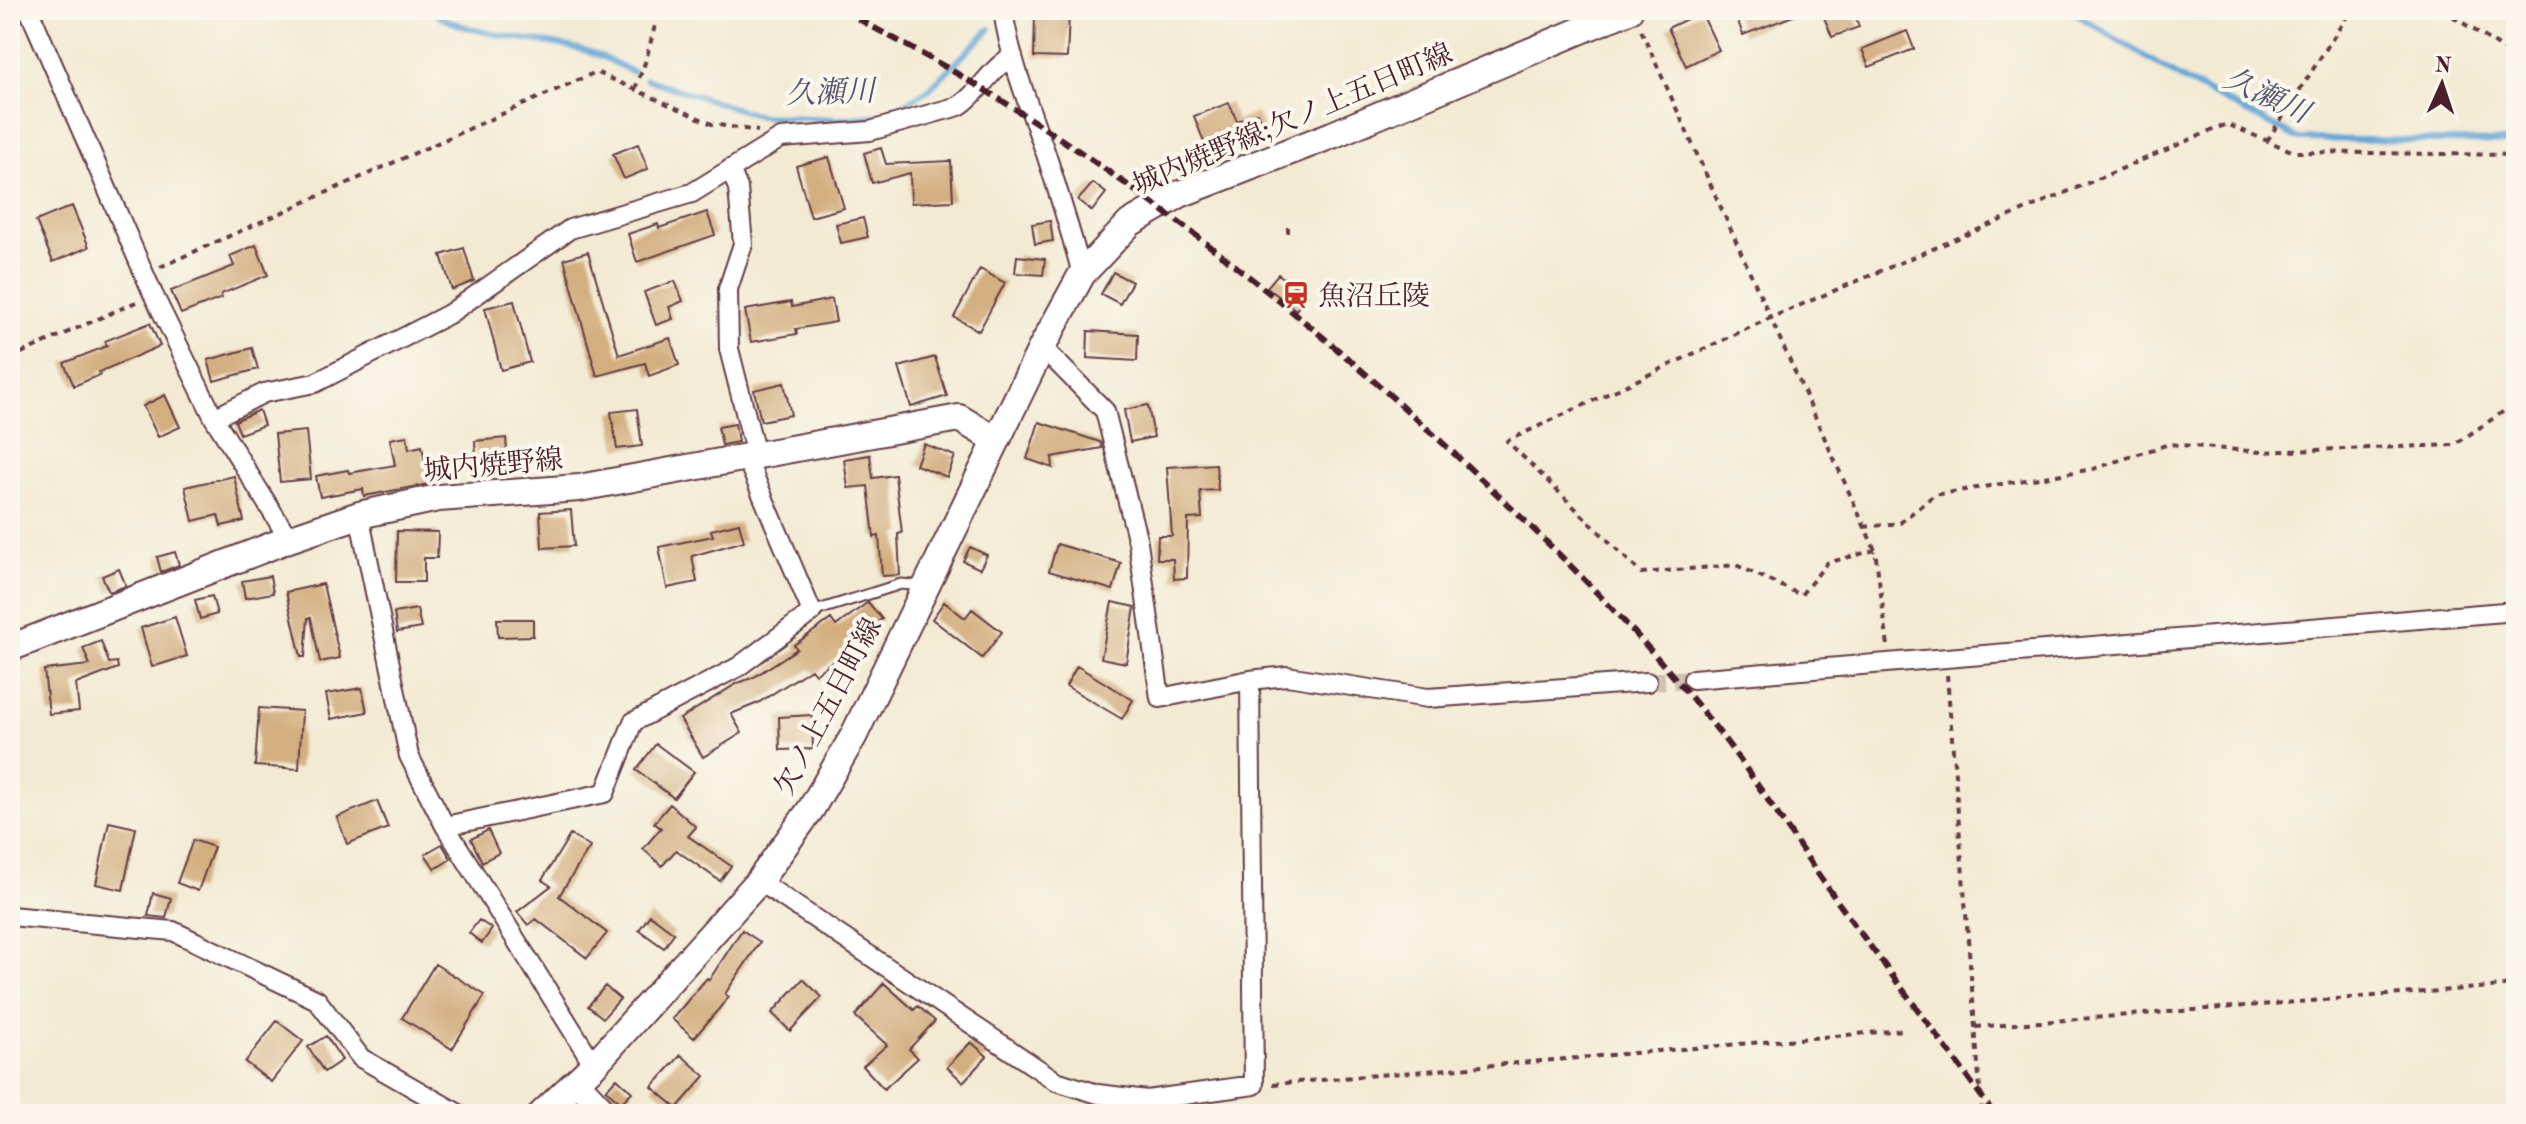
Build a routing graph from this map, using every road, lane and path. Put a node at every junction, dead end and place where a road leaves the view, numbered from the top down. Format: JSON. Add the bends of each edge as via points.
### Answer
{"nodes":[{"id":1,"x":29,"y":10,"type":"edge"},
{"id":2,"x":659,"y":10,"type":"edge"},
{"id":3,"x":1003,"y":10,"type":"edge"},
{"id":4,"x":2351,"y":10,"type":"edge"},
{"id":5,"x":2443,"y":10,"type":"edge"},
{"id":6,"x":1633,"y":17,"type":"edge"},
{"id":7,"x":1013,"y":56,"type":"junction"},
{"id":8,"x":2516,"y":57,"type":"edge"},
{"id":9,"x":635,"y":89,"type":"junction"},
{"id":10,"x":781,"y":138,"type":"junction"},
{"id":11,"x":2267,"y":141,"type":"junction"},
{"id":12,"x":2516,"y":155,"type":"edge"},
{"id":13,"x":730,"y":169,"type":"junction"},
{"id":14,"x":1288,"y":227,"type":"dead end"},
{"id":15,"x":1288,"y":235,"type":"dead end"},
{"id":16,"x":143,"y":274,"type":"junction"},
{"id":17,"x":1082,"y":274,"type":"junction"},
{"id":18,"x":153,"y":294,"type":"junction"},
{"id":19,"x":1770,"y":318,"type":"junction"},
{"id":20,"x":1042,"y":347,"type":"junction"},
{"id":21,"x":10,"y":358,"type":"edge"},
{"id":22,"x":2516,"y":403,"type":"edge"},
{"id":23,"x":214,"y":418,"type":"junction"},
{"id":24,"x":996,"y":440,"type":"junction"},
{"id":25,"x":751,"y":456,"type":"junction"},
{"id":26,"x":359,"y":515,"type":"junction"},
{"id":27,"x":1864,"y":527,"type":"junction"},
{"id":28,"x":289,"y":539,"type":"junction"},
{"id":29,"x":1875,"y":550,"type":"junction"},
{"id":30,"x":925,"y":586,"type":"junction"},
{"id":31,"x":2516,"y":611,"type":"edge"},
{"id":32,"x":812,"y":612,"type":"junction"},
{"id":33,"x":10,"y":648,"type":"edge"},
{"id":34,"x":1946,"y":657,"type":"junction"},
{"id":35,"x":1890,"y":662,"type":"junction"},
{"id":36,"x":1693,"y":679,"type":"tunnel mouth"},
{"id":37,"x":1250,"y":680,"type":"junction"},
{"id":38,"x":1647,"y":682,"type":"tunnel mouth"},
{"id":39,"x":445,"y":826,"type":"junction"},
{"id":40,"x":759,"y":881,"type":"junction"},
{"id":41,"x":10,"y":916,"type":"edge"},
{"id":42,"x":2516,"y":985,"type":"edge"},
{"id":43,"x":1976,"y":1027,"type":"junction"},
{"id":44,"x":1904,"y":1030,"type":"dead end"},
{"id":45,"x":585,"y":1073,"type":"junction"},
{"id":46,"x":1254,"y":1085,"type":"junction"},
{"id":47,"x":459,"y":1114,"type":"edge"},
{"id":48,"x":542,"y":1114,"type":"edge"},
{"id":49,"x":607,"y":1114,"type":"edge"},
{"id":50,"x":1982,"y":1114,"type":"edge"}],
"edges":[{"from":1,"to":16,"type":"street"},
{"from":2,"to":9,"type":"path"},
{"from":3,"to":7,"type":"street"},
{"from":4,"to":11,"type":"path"},
{"from":5,"to":8,"type":"path"},
{"from":6,"to":17,"type":"main road","name":"城内焼野線;欠ノ上五日町線","via":[[1180,194],[1130,223]]},
{"from":6,"to":19,"type":"path"},
{"from":7,"to":10,"type":"street","via":[[959,106],[870,131]]},
{"from":7,"to":17,"type":"street"},
{"from":9,"to":10,"type":"path","via":[[712,124]]},
{"from":9,"to":16,"type":"path","via":[[596,72]]},
{"from":10,"to":13,"type":"street"},
{"from":11,"to":12,"type":"path","via":[[2294,152]]},
{"from":11,"to":19,"type":"path","via":[[2227,124]]},
{"from":13,"to":23,"type":"street","via":[[692,193],[570,229],[449,314],[315,383],[264,393]]},
{"from":13,"to":25,"type":"street","via":[[738,188],[743,244],[728,289],[729,349]]},
{"from":14,"to":15,"type":"path"},
{"from":16,"to":18,"type":"street"},
{"from":17,"to":20,"type":"main road","name":"城内焼野線;欠ノ上五日町線"},
{"from":18,"to":21,"type":"path"},
{"from":18,"to":23,"type":"street"},
{"from":19,"to":27,"type":"path"},
{"from":19,"to":29,"type":"path","via":[[1507,441],[1641,573],[1736,565],[1801,595],[1827,563]]},
{"from":20,"to":24,"type":"main road","name":"城内焼野線;欠ノ上五日町線"},
{"from":20,"to":37,"type":"street","via":[[1105,411],[1138,542],[1160,698]]},
{"from":22,"to":27,"type":"path","via":[[2454,445],[2260,452],[2169,444],[2093,469],[1934,495],[1900,523]]},
{"from":23,"to":28,"type":"street"},
{"from":24,"to":25,"type":"main road","name":"城内焼野線","via":[[959,418]]},
{"from":24,"to":30,"type":"main road","name":"欠ノ上五日町線"},
{"from":25,"to":26,"type":"main road","name":"城内焼野線","via":[[579,488],[438,498]]},
{"from":25,"to":32,"type":"street"},
{"from":26,"to":28,"type":"main road","name":"城内焼野線"},
{"from":26,"to":39,"type":"street","via":[[409,756]]},
{"from":27,"to":29,"type":"path"},
{"from":28,"to":33,"type":"main road","name":"城内焼野線"},
{"from":29,"to":35,"type":"path"},
{"from":30,"to":32,"type":"lane","via":[[901,584]]},
{"from":30,"to":40,"type":"main road","name":"欠ノ上五日町線","via":[[853,737],[811,809]]},
{"from":31,"to":34,"type":"street"},
{"from":32,"to":39,"type":"street","via":[[738,667],[633,722],[605,793]]},
{"from":34,"to":35,"type":"street"},
{"from":34,"to":43,"type":"path"},
{"from":35,"to":36,"type":"street"},
{"from":37,"to":38,"type":"street","via":[[1287,676],[1428,698]]},
{"from":37,"to":46,"type":"street"},
{"from":39,"to":45,"type":"street"},
{"from":40,"to":45,"type":"main road","name":"欠ノ上五日町線"},
{"from":40,"to":46,"type":"street","via":[[1056,1081],[1098,1094],[1147,1100]]},
{"from":41,"to":47,"type":"street","via":[[173,931],[317,1000],[361,1058]]},
{"from":42,"to":43,"type":"path"},
{"from":43,"to":50,"type":"path"},
{"from":44,"to":46,"type":"path"},
{"from":45,"to":48,"type":"main road","name":"欠ノ上五日町線"},
{"from":45,"to":49,"type":"street"}]}
